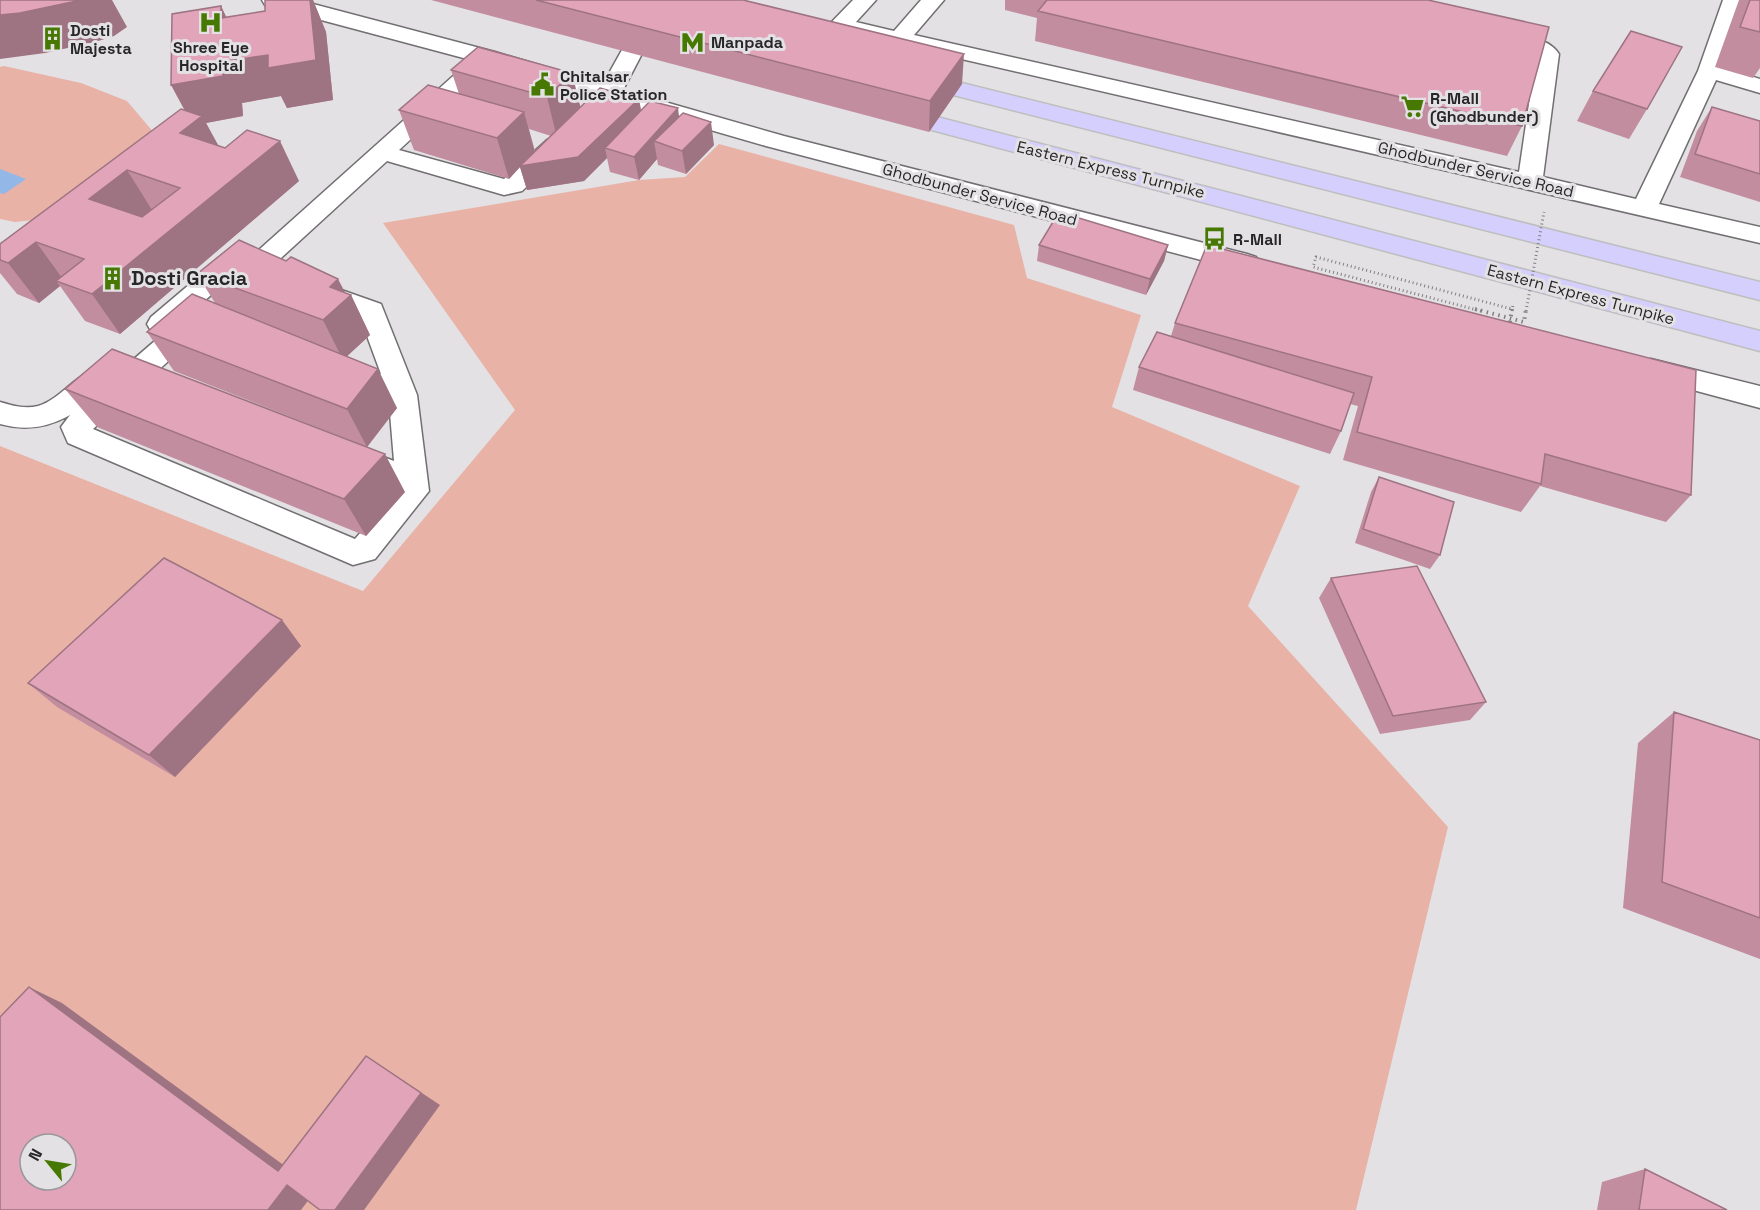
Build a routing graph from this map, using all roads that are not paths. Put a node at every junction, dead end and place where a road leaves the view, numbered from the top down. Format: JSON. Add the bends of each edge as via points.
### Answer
{"nodes":[{"id":1,"x":273,"y":0,"type":"edge"},
{"id":2,"x":865,"y":0,"type":"edge"},
{"id":3,"x":933,"y":0,"type":"edge"},
{"id":4,"x":1734,"y":0,"type":"edge"},
{"id":5,"x":830,"y":23,"type":"junction"},
{"id":6,"x":901,"y":39,"type":"junction"},
{"id":7,"x":1499,"y":45,"type":"edge"},
{"id":8,"x":636,"y":46,"type":"edge"},
{"id":9,"x":480,"y":55,"type":"junction"},
{"id":10,"x":825,"y":56,"type":"edge"},
{"id":11,"x":873,"y":68,"type":"joint"},
{"id":12,"x":1709,"y":71,"type":"junction"},
{"id":13,"x":1760,"y":86,"type":"edge"},
{"id":14,"x":610,"y":93,"type":"junction"},
{"id":15,"x":864,"y":105,"type":"edge"},
{"id":16,"x":384,"y":153,"type":"junction"},
{"id":17,"x":1530,"y":181,"type":"junction"},
{"id":18,"x":1645,"y":207,"type":"junction"},
{"id":19,"x":1760,"y":235,"type":"edge"},
{"id":20,"x":255,"y":268,"type":"junction"},
{"id":21,"x":1268,"y":269,"type":"edge"},
{"id":22,"x":1760,"y":291,"type":"edge"},
{"id":23,"x":1760,"y":341,"type":"edge"},
{"id":24,"x":1623,"y":361,"type":"edge"},
{"id":25,"x":325,"y":364,"type":"edge"},
{"id":26,"x":138,"y":370,"type":"junction"},
{"id":27,"x":171,"y":383,"type":"edge"},
{"id":28,"x":403,"y":395,"type":"junction"},
{"id":29,"x":1760,"y":397,"type":"edge"},
{"id":30,"x":0,"y":413,"type":"edge"},
{"id":31,"x":335,"y":449,"type":"edge"},
{"id":32,"x":411,"y":480,"type":"junction"}],
"edges":[{"from":1,"to":9,"type":"street","name":"Ghodbunder Service Road"},
{"from":2,"to":5,"type":"street"},
{"from":3,"to":6,"type":"street"},
{"from":4,"to":12,"type":"street"},
{"from":5,"to":6,"type":"street","name":"Ghodbunder Service Road"},
{"from":5,"to":10,"type":"street"},
{"from":6,"to":11,"type":"street"},
{"from":6,"to":17,"type":"street","name":"Ghodbunder Service Road"},
{"from":7,"to":17,"type":"street","via":[[1533,46],[1548,54]]},
{"from":8,"to":14,"type":"street"},
{"from":9,"to":14,"type":"street","name":"Ghodbunder Service Road"},
{"from":9,"to":16,"type":"street","via":[[442,113]]},
{"from":9,"to":30,"type":"street","via":[[68,405],[33,419]]},
{"from":11,"to":22,"type":"main road"},
{"from":12,"to":13,"type":"street"},
{"from":12,"to":18,"type":"street"},
{"from":14,"to":16,"type":"street","via":[[557,136],[513,185],[504,187]]},
{"from":14,"to":21,"type":"street","name":"Ghodbunder Service Road","via":[[775,141]]},
{"from":15,"to":23,"type":"main road","name":"Eastern Express Turnpike"},
{"from":16,"to":20,"type":"street"},
{"from":17,"to":18,"type":"street","name":"Ghodbunder Service Road"},
{"from":18,"to":19,"type":"street","name":"Ghodbunder Service Road"},
{"from":20,"to":26,"type":"street","via":[[214,320]]},
{"from":20,"to":28,"type":"street","via":[[371,311]]},
{"from":24,"to":29,"type":"street"},
{"from":25,"to":28,"type":"street"},
{"from":26,"to":27,"type":"street"},
{"from":26,"to":32,"type":"street","via":[[76,428],[79,435],[353,552],[364,550],[414,492]]},
{"from":28,"to":32,"type":"street"},
{"from":31,"to":32,"type":"street"}]}
